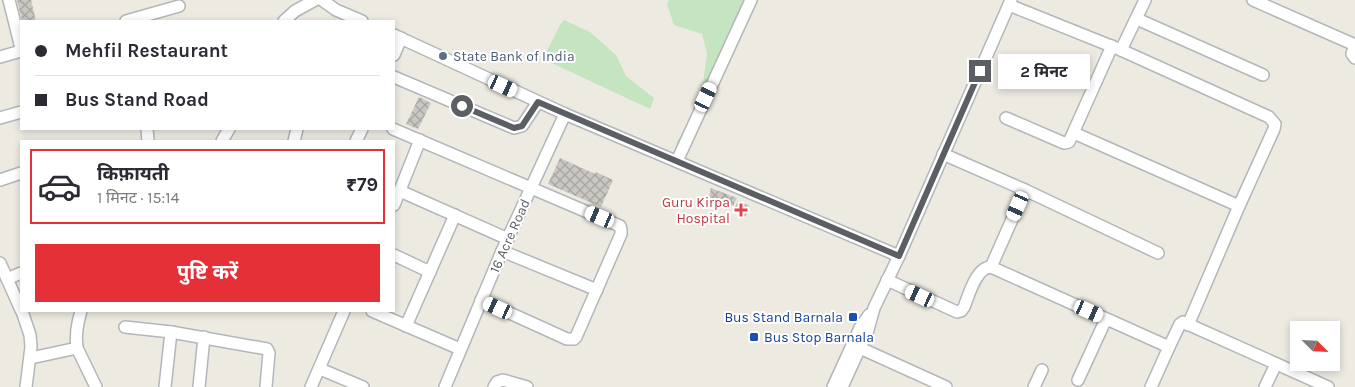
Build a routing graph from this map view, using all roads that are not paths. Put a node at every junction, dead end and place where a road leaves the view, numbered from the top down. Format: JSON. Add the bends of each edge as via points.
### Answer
{"nodes":[{"id":1,"x":9,"y":0,"type":"edge"},
{"id":2,"x":315,"y":0,"type":"edge"},
{"id":3,"x":322,"y":0,"type":"edge"},
{"id":4,"x":751,"y":0,"type":"edge"},
{"id":5,"x":1145,"y":0,"type":"edge"},
{"id":6,"x":1253,"y":0,"type":"edge"},
{"id":7,"x":1010,"y":2,"type":"edge"},
{"id":8,"x":179,"y":6,"type":"dead end"},
{"id":9,"x":1137,"y":19,"type":"junction"},
{"id":10,"x":130,"y":20,"type":"edge"},
{"id":11,"x":285,"y":20,"type":"edge"},
{"id":12,"x":360,"y":20,"type":"edge"},
{"id":13,"x":397,"y":37,"type":"edge"},
{"id":14,"x":20,"y":45,"type":"edge"},
{"id":15,"x":1355,"y":45,"type":"edge"},
{"id":16,"x":1117,"y":48,"type":"junction"},
{"id":17,"x":20,"y":49,"type":"edge"},
{"id":18,"x":0,"y":57,"type":"edge"},
{"id":19,"x":1355,"y":58,"type":"edge"},
{"id":20,"x":1263,"y":75,"type":"dead end"},
{"id":21,"x":395,"y":77,"type":"edge"},
{"id":22,"x":538,"y":102,"type":"junction"},
{"id":23,"x":20,"y":112,"type":"edge"},
{"id":24,"x":564,"y":114,"type":"junction"},
{"id":25,"x":0,"y":118,"type":"edge"},
{"id":26,"x":1006,"y":118,"type":"dead end"},
{"id":27,"x":395,"y":130,"type":"edge"},
{"id":28,"x":1074,"y":133,"type":"junction"},
{"id":29,"x":420,"y":140,"type":"junction"},
{"id":30,"x":943,"y":154,"type":"junction"},
{"id":31,"x":677,"y":162,"type":"junction"},
{"id":32,"x":20,"y":173,"type":"edge"},
{"id":33,"x":0,"y":180,"type":"edge"},
{"id":34,"x":532,"y":188,"type":"junction"},
{"id":35,"x":1025,"y":190,"type":"junction"},
{"id":36,"x":400,"y":191,"type":"junction"},
{"id":37,"x":395,"y":203,"type":"edge"},
{"id":38,"x":1239,"y":206,"type":"junction"},
{"id":39,"x":455,"y":215,"type":"junction"},
{"id":40,"x":508,"y":239,"type":"junction"},
{"id":41,"x":502,"y":251,"type":"junction"},
{"id":42,"x":1158,"y":253,"type":"dead end"},
{"id":43,"x":395,"y":255,"type":"edge"},
{"id":44,"x":899,"y":256,"type":"junction"},
{"id":45,"x":0,"y":263,"type":"edge"},
{"id":46,"x":991,"y":267,"type":"junction"},
{"id":47,"x":430,"y":272,"type":"junction"},
{"id":48,"x":20,"y":273,"type":"edge"},
{"id":49,"x":7,"y":278,"type":"junction"},
{"id":50,"x":887,"y":280,"type":"junction"},
{"id":51,"x":597,"y":290,"type":"junction"},
{"id":52,"x":481,"y":300,"type":"junction"},
{"id":53,"x":874,"y":308,"type":"junction"},
{"id":54,"x":20,"y":309,"type":"edge"},
{"id":55,"x":21,"y":312,"type":"edge"},
{"id":56,"x":81,"y":312,"type":"edge"},
{"id":57,"x":344,"y":312,"type":"edge"},
{"id":58,"x":374,"y":312,"type":"edge"},
{"id":59,"x":1106,"y":319,"type":"junction"},
{"id":60,"x":1188,"y":324,"type":"junction"},
{"id":61,"x":406,"y":326,"type":"junction"},
{"id":62,"x":125,"y":327,"type":"dead end"},
{"id":63,"x":171,"y":332,"type":"junction"},
{"id":64,"x":204,"y":337,"type":"junction"},
{"id":65,"x":1169,"y":347,"type":"junction"},
{"id":66,"x":77,"y":348,"type":"junction"},
{"id":67,"x":860,"y":348,"type":"junction"},
{"id":68,"x":460,"y":350,"type":"junction"},
{"id":69,"x":31,"y":358,"type":"junction"},
{"id":70,"x":1276,"y":364,"type":"junction"},
{"id":71,"x":320,"y":369,"type":"junction"},
{"id":72,"x":1042,"y":370,"type":"dead end"},
{"id":73,"x":1078,"y":380,"type":"dead end"},
{"id":74,"x":26,"y":387,"type":"edge"},
{"id":75,"x":96,"y":387,"type":"edge"},
{"id":76,"x":165,"y":387,"type":"edge"},
{"id":77,"x":199,"y":387,"type":"edge"},
{"id":78,"x":266,"y":387,"type":"edge"},
{"id":79,"x":312,"y":387,"type":"edge"},
{"id":80,"x":364,"y":387,"type":"edge"},
{"id":81,"x":445,"y":387,"type":"edge"},
{"id":82,"x":494,"y":387,"type":"edge"},
{"id":83,"x":528,"y":387,"type":"edge"},
{"id":84,"x":833,"y":387,"type":"edge"},
{"id":85,"x":842,"y":387,"type":"edge"},
{"id":86,"x":946,"y":387,"type":"edge"},
{"id":87,"x":1034,"y":387,"type":"edge"},
{"id":88,"x":1151,"y":387,"type":"edge"},
{"id":89,"x":1265,"y":387,"type":"edge"},
{"id":90,"x":1328,"y":387,"type":"edge"}],
"edges":[{"from":1,"to":14,"type":"street"},
{"from":2,"to":11,"type":"street","via":[[295,10]]},
{"from":3,"to":12,"type":"street"},
{"from":4,"to":31,"type":"street"},
{"from":5,"to":9,"type":"street"},
{"from":6,"to":15,"type":"street"},
{"from":7,"to":16,"type":"street"},
{"from":7,"to":30,"type":"street"},
{"from":8,"to":10,"type":"street"},
{"from":9,"to":16,"type":"street"},
{"from":9,"to":20,"type":"street"},
{"from":13,"to":22,"type":"street"},
{"from":15,"to":19,"type":"street","via":[[1352,54]]},
{"from":16,"to":28,"type":"street"},
{"from":16,"to":38,"type":"street","via":[[1273,120],[1274,129]]},
{"from":17,"to":18,"type":"street"},
{"from":21,"to":22,"type":"street","via":[[514,128],[522,126]]},
{"from":22,"to":24,"type":"street"},
{"from":23,"to":25,"type":"street"},
{"from":24,"to":31,"type":"street"},
{"from":24,"to":34,"type":"street","name":"16 Acre Road"},
{"from":26,"to":28,"type":"street","via":[[1064,144]]},
{"from":27,"to":29,"type":"street"},
{"from":28,"to":38,"type":"street"},
{"from":29,"to":34,"type":"street"},
{"from":29,"to":36,"type":"street"},
{"from":30,"to":35,"type":"street"},
{"from":30,"to":44,"type":"street"},
{"from":31,"to":44,"type":"street"},
{"from":32,"to":33,"type":"street"},
{"from":34,"to":40,"type":"street","name":"16 Acre Road"},
{"from":34,"to":51,"type":"street","via":[[620,226],[621,234]]},
{"from":35,"to":42,"type":"street"},
{"from":35,"to":46,"type":"street"},
{"from":36,"to":37,"type":"street"},
{"from":36,"to":39,"type":"street"},
{"from":38,"to":60,"type":"street"},
{"from":39,"to":40,"type":"street"},
{"from":39,"to":47,"type":"street"},
{"from":40,"to":41,"type":"street","name":"16 Acre Road"},
{"from":41,"to":51,"type":"street"},
{"from":41,"to":52,"type":"street","name":"16 Acre Road"},
{"from":43,"to":47,"type":"street"},
{"from":44,"to":50,"type":"street"},
{"from":45,"to":49,"type":"street"},
{"from":46,"to":50,"type":"street","via":[[978,275],[964,307],[957,312]]},
{"from":46,"to":59,"type":"street"},
{"from":47,"to":61,"type":"street"},
{"from":48,"to":49,"type":"street"},
{"from":49,"to":54,"type":"street"},
{"from":50,"to":53,"type":"street"},
{"from":51,"to":52,"type":"street","via":[[576,337],[570,340]]},
{"from":52,"to":68,"type":"street","name":"16 Acre Road"},
{"from":53,"to":67,"type":"street"},
{"from":53,"to":84,"type":"street","via":[[860,328]]},
{"from":55,"to":69,"type":"street","via":[[30,334]]},
{"from":56,"to":66,"type":"street","via":[[75,338]]},
{"from":57,"to":71,"type":"street"},
{"from":58,"to":61,"type":"street"},
{"from":59,"to":65,"type":"street"},
{"from":59,"to":73,"type":"street"},
{"from":60,"to":65,"type":"street","via":[[1181,323]]},
{"from":60,"to":70,"type":"street"},
{"from":61,"to":68,"type":"street"},
{"from":62,"to":63,"type":"street"},
{"from":63,"to":64,"type":"street"},
{"from":63,"to":76,"type":"street"},
{"from":64,"to":77,"type":"street"},
{"from":64,"to":78,"type":"street","via":[[267,349]]},
{"from":65,"to":88,"type":"street"},
{"from":66,"to":69,"type":"street"},
{"from":66,"to":75,"type":"street"},
{"from":67,"to":85,"type":"street"},
{"from":67,"to":86,"type":"street"},
{"from":68,"to":81,"type":"street","name":"16 Acre Road"},
{"from":69,"to":74,"type":"street"},
{"from":70,"to":89,"type":"street"},
{"from":70,"to":90,"type":"street"},
{"from":71,"to":79,"type":"street"},
{"from":71,"to":80,"type":"street"},
{"from":72,"to":87,"type":"street"},
{"from":82,"to":83,"type":"street","via":[[496,382],[503,380]]}]}
